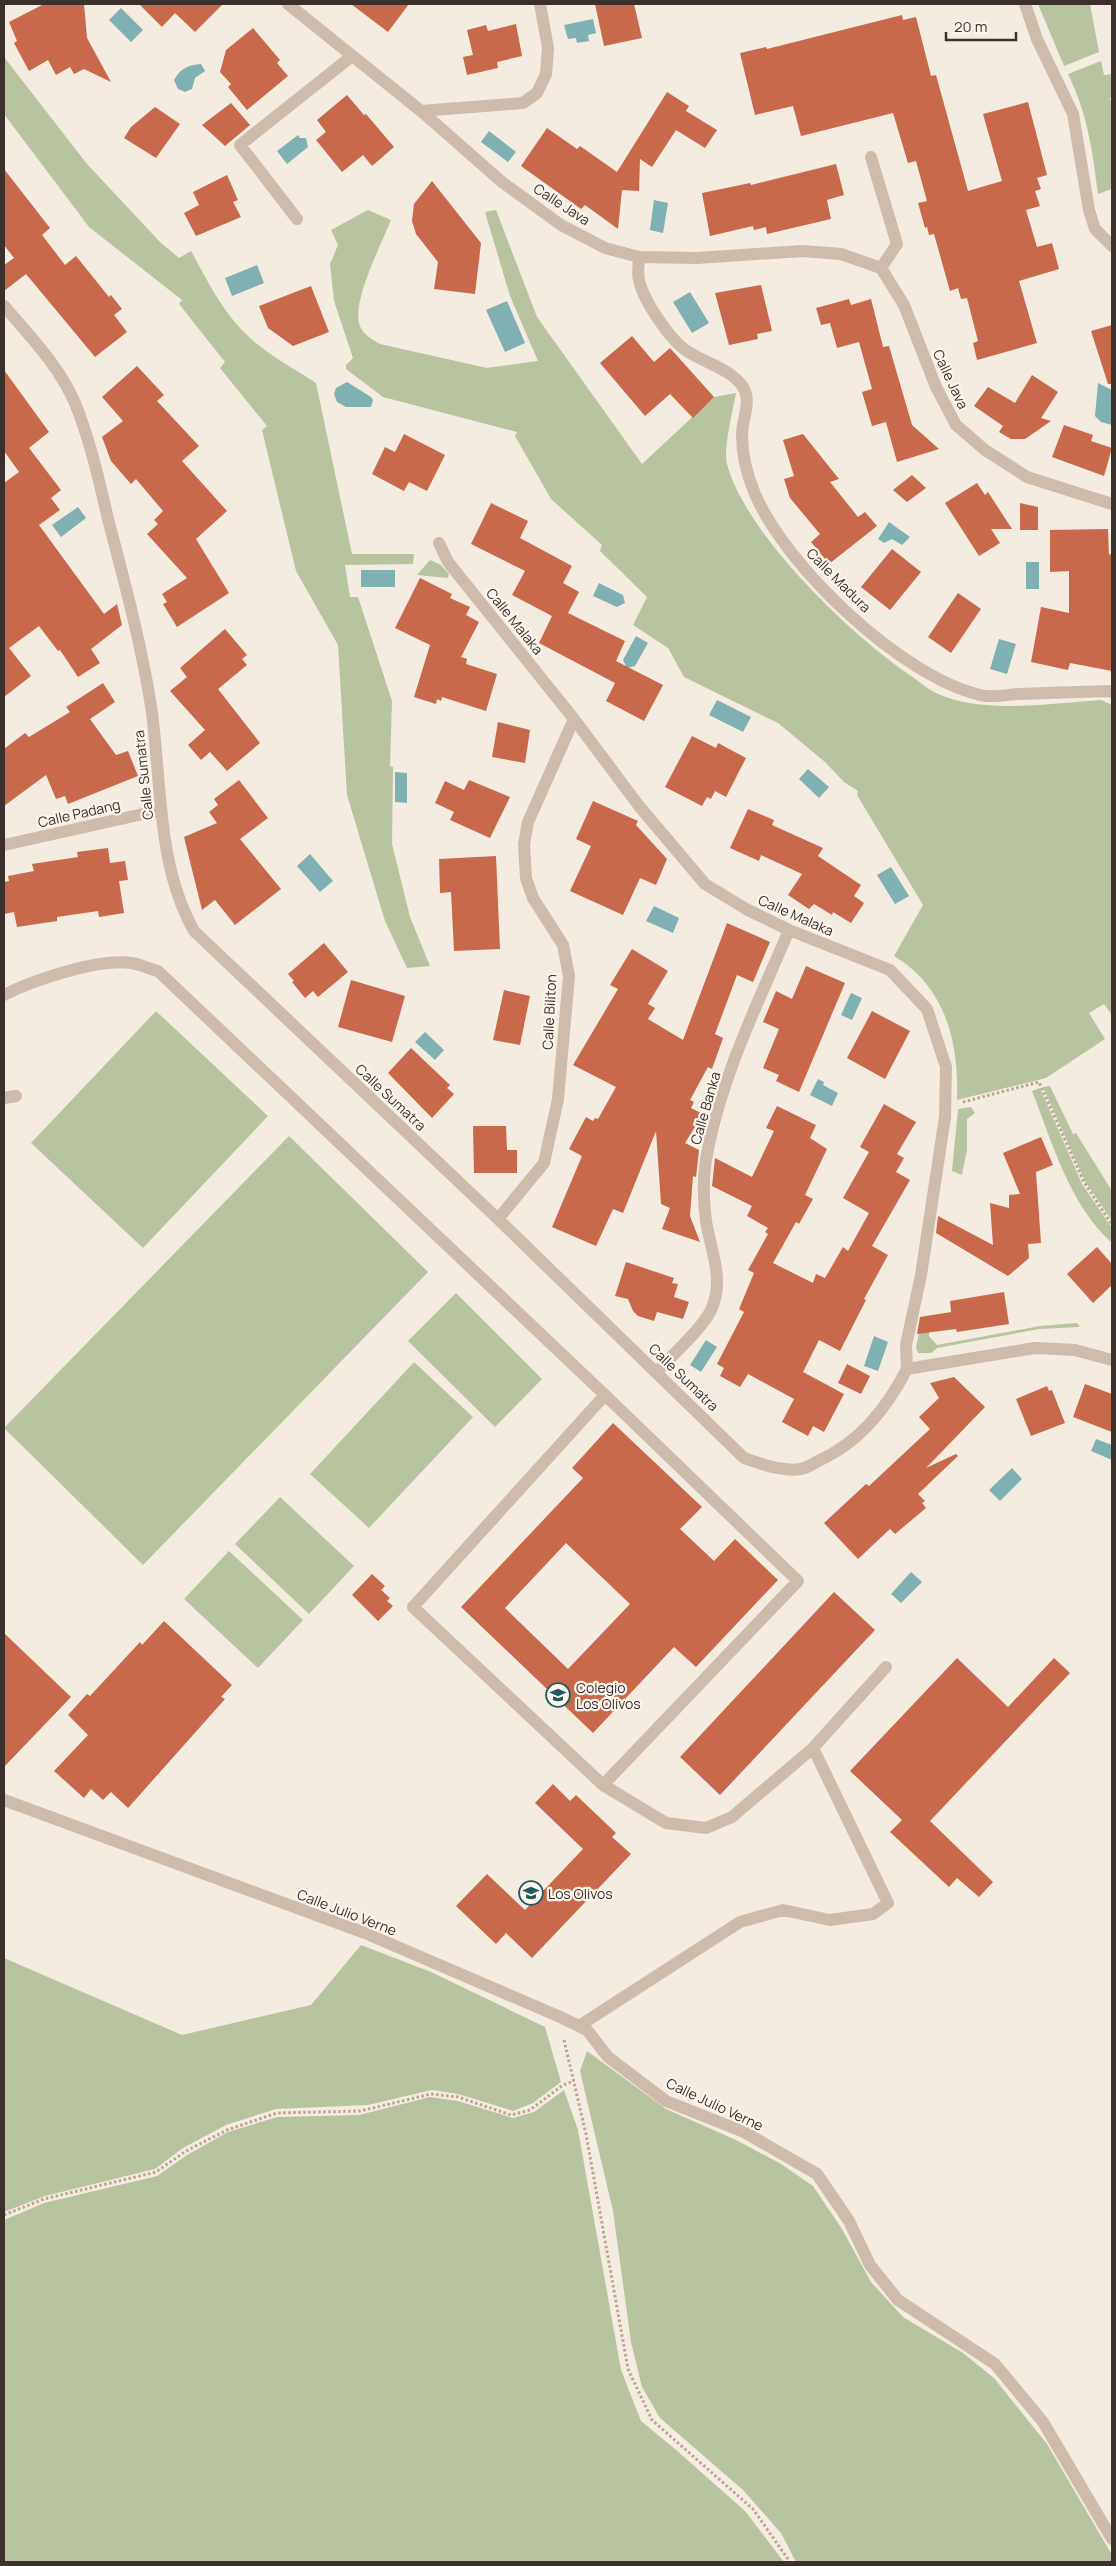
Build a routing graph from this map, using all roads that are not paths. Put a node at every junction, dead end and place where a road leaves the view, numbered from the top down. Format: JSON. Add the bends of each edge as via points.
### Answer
{"nodes":[{"id":1,"x":288,"y":4,"type":"edge"},
{"id":2,"x":540,"y":4,"type":"edge"},
{"id":3,"x":1025,"y":4,"type":"edge"},
{"id":4,"x":352,"y":56,"type":"junction"},
{"id":5,"x":421,"y":111,"type":"junction"},
{"id":6,"x":871,"y":157,"type":"dead end"},
{"id":7,"x":297,"y":219,"type":"dead end"},
{"id":8,"x":1112,"y":246,"type":"edge"},
{"id":9,"x":639,"y":257,"type":"junction"},
{"id":10,"x":881,"y":268,"type":"junction"},
{"id":11,"x":4,"y":306,"type":"edge"},
{"id":12,"x":1112,"y":504,"type":"edge"},
{"id":13,"x":439,"y":543,"type":"dead end"},
{"id":14,"x":1112,"y":692,"type":"edge"},
{"id":15,"x":574,"y":719,"type":"junction"},
{"id":16,"x":161,"y":810,"type":"junction"},
{"id":17,"x":4,"y":845,"type":"edge"},
{"id":18,"x":789,"y":930,"type":"junction"},
{"id":19,"x":4,"y":996,"type":"edge"},
{"id":20,"x":498,"y":1219,"type":"junction"},
{"id":21,"x":1112,"y":1360,"type":"edge"},
{"id":22,"x":906,"y":1369,"type":"junction"},
{"id":23,"x":657,"y":1372,"type":"junction"},
{"id":24,"x":605,"y":1395,"type":"junction"},
{"id":25,"x":886,"y":1667,"type":"dead end"},
{"id":26,"x":813,"y":1748,"type":"junction"},
{"id":27,"x":603,"y":1786,"type":"junction"},
{"id":28,"x":4,"y":1800,"type":"edge"},
{"id":29,"x":579,"y":2026,"type":"junction"},
{"id":30,"x":1112,"y":2539,"type":"edge"}],
"edges":[{"from":1,"to":4,"type":"street","name":"Calle Java"},
{"from":2,"to":5,"type":"street","via":[[548,48],[546,74],[537,92],[523,103]]},
{"from":3,"to":8,"type":"street","via":[[1037,39],[1073,114],[1095,229]]},
{"from":4,"to":5,"type":"street","name":"Calle Java"},
{"from":4,"to":7,"type":"street","via":[[240,145]]},
{"from":5,"to":9,"type":"street","name":"Calle Java","via":[[487,169],[562,225],[605,248]]},
{"from":6,"to":10,"type":"street","via":[[897,244]]},
{"from":9,"to":10,"type":"street","name":"Calle Java","via":[[697,258],[802,251],[841,254]]},
{"from":9,"to":14,"type":"street","name":"Calle Madura","via":[[639,280],[662,325],[685,350],[737,378],[745,391],[743,460],[755,493],[770,524],[800,565],[837,604],[887,645],[945,684],[963,690],[982,696]]},
{"from":10,"to":12,"type":"street","name":"Calle Java","via":[[904,305],[936,388],[956,425],[985,450],[1027,477]]},
{"from":11,"to":16,"type":"street","name":"Calle Sumatra","via":[[52,362],[74,402],[90,449],[123,575],[151,706]]},
{"from":13,"to":15,"type":"street","name":"Calle Malaka","via":[[448,562]]},
{"from":15,"to":18,"type":"street","name":"Calle Malaka","via":[[639,806],[705,884]]},
{"from":15,"to":20,"type":"street","name":"Calle Biliton","via":[[528,822],[524,844],[526,878],[533,898],[563,945],[569,976],[558,1099],[544,1163]]},
{"from":16,"to":17,"type":"street","name":"Calle Padang"},
{"from":16,"to":20,"type":"street","name":"Calle Sumatra","via":[[174,886],[182,910],[194,930]]},
{"from":18,"to":22,"type":"street","name":"Calle Malaka","via":[[890,970],[927,1008],[946,1067],[945,1107],[921,1275],[906,1345]]},
{"from":18,"to":23,"type":"street","name":"Calle Banka","via":[[743,1039],[722,1097],[708,1151],[704,1198],[719,1283],[711,1311]]},
{"from":19,"to":24,"type":"street","via":[[20,987],[102,963],[132,963],[158,972]]},
{"from":20,"to":23,"type":"street","name":"Calle Sumatra"},
{"from":21,"to":22,"type":"street","via":[[1075,1350],[1035,1348]]},
{"from":22,"to":23,"type":"street","name":"Calle Sumatra","via":[[898,1386],[861,1435],[833,1455],[801,1469],[772,1468],[744,1458]]},
{"from":24,"to":27,"type":"street","via":[[413,1607]]},
{"from":24,"to":27,"type":"street","via":[[798,1581]]},
{"from":25,"to":26,"type":"street"},
{"from":26,"to":27,"type":"street","via":[[732,1818],[706,1828],[666,1822]]},
{"from":26,"to":29,"type":"street","via":[[888,1903],[873,1914],[830,1920],[783,1910],[740,1922]]},
{"from":28,"to":29,"type":"street","name":"Calle Julio Verne","via":[[365,1933]]},
{"from":29,"to":30,"type":"street","name":"Calle Julio Verne","via":[[587,2030],[608,2057],[666,2101],[744,2132],[817,2174],[849,2221],[870,2265],[898,2300],[995,2364],[1043,2422]]}]}
